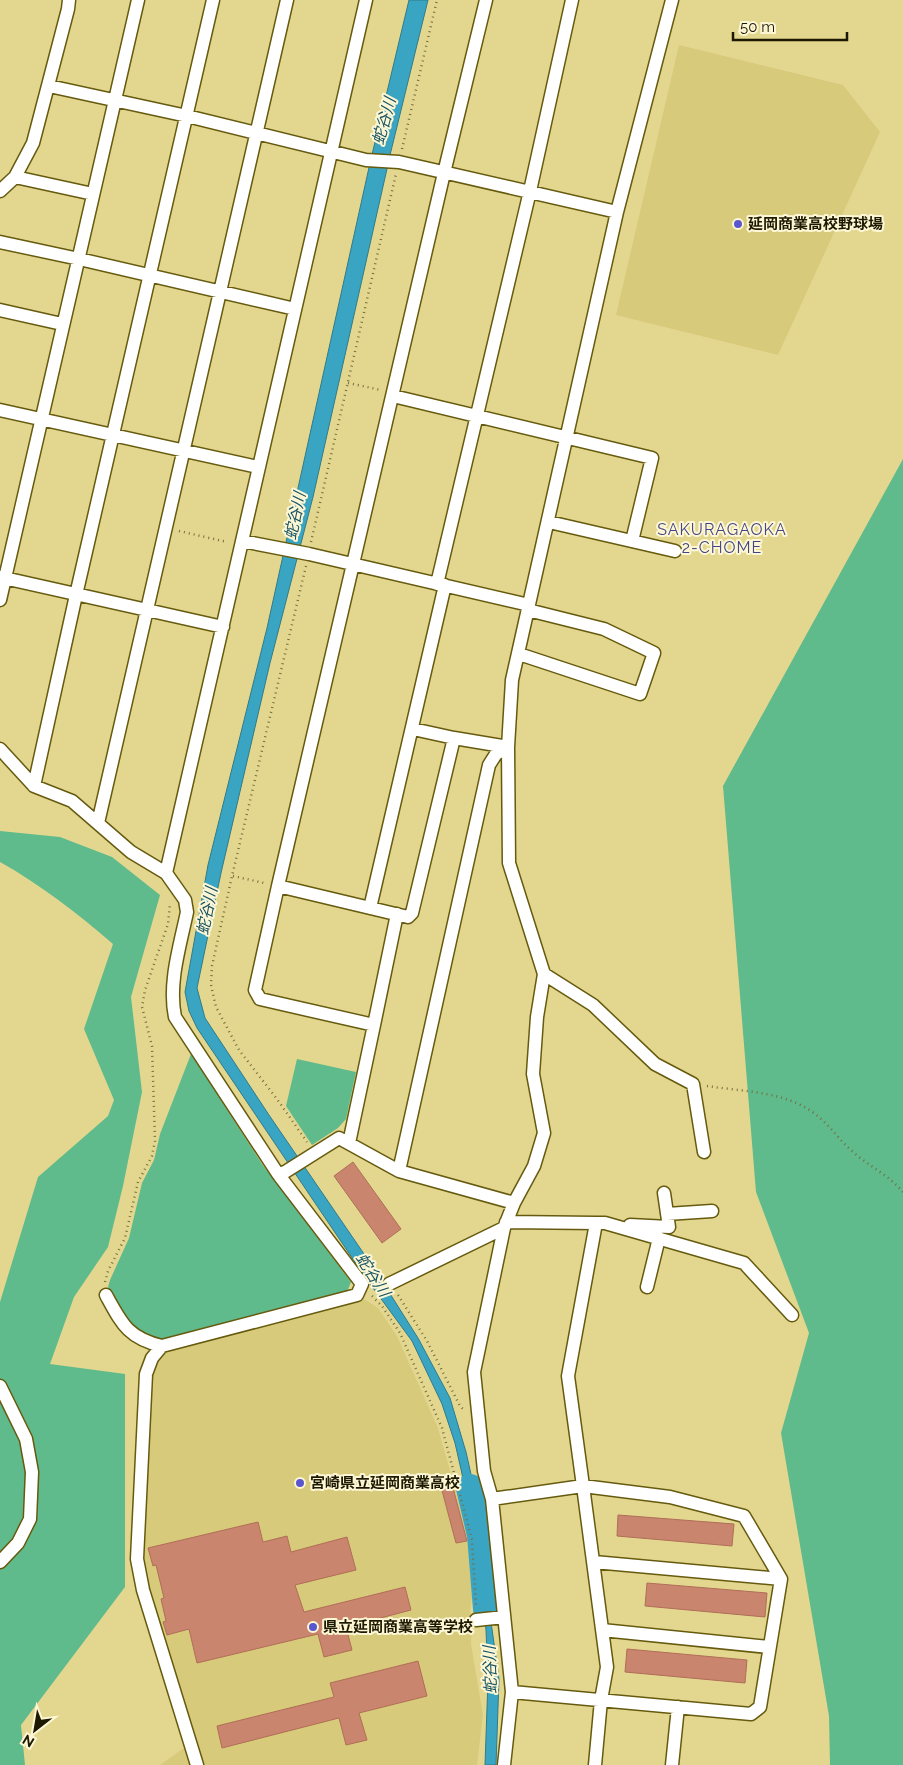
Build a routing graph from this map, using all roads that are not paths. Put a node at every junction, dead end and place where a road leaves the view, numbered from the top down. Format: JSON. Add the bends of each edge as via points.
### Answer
{"nodes":[{"id":1,"x":69,"y":0,"type":"edge"},
{"id":2,"x":138,"y":0,"type":"edge"},
{"id":3,"x":213,"y":0,"type":"edge"},
{"id":4,"x":287,"y":0,"type":"edge"},
{"id":5,"x":366,"y":0,"type":"edge"},
{"id":6,"x":486,"y":0,"type":"edge"},
{"id":7,"x":572,"y":0,"type":"edge"},
{"id":8,"x":671,"y":0,"type":"edge"},
{"id":9,"x":49,"y":86,"type":"junction"},
{"id":10,"x":114,"y":101,"type":"junction"},
{"id":11,"x":187,"y":116,"type":"junction"},
{"id":12,"x":258,"y":134,"type":"junction"},
{"id":13,"x":331,"y":150,"type":"junction"},
{"id":14,"x":444,"y":173,"type":"junction"},
{"id":15,"x":15,"y":177,"type":"junction"},
{"id":16,"x":0,"y":191,"type":"edge"},
{"id":17,"x":530,"y":191,"type":"junction"},
{"id":18,"x":92,"y":194,"type":"junction"},
{"id":19,"x":617,"y":212,"type":"junction"},
{"id":20,"x":0,"y":242,"type":"edge"},
{"id":21,"x":79,"y":258,"type":"junction"},
{"id":22,"x":150,"y":276,"type":"junction"},
{"id":23,"x":221,"y":293,"type":"junction"},
{"id":24,"x":295,"y":309,"type":"junction"},
{"id":25,"x":0,"y":310,"type":"edge"},
{"id":26,"x":62,"y":324,"type":"junction"},
{"id":27,"x":394,"y":394,"type":"junction"},
{"id":28,"x":0,"y":410,"type":"edge"},
{"id":29,"x":476,"y":414,"type":"junction"},
{"id":30,"x":41,"y":418,"type":"junction"},
{"id":31,"x":113,"y":436,"type":"junction"},
{"id":32,"x":567,"y":437,"type":"junction"},
{"id":33,"x":185,"y":451,"type":"junction"},
{"id":34,"x":258,"y":467,"type":"junction"},
{"id":35,"x":549,"y":522,"type":"junction"},
{"id":36,"x":632,"y":541,"type":"junction"},
{"id":37,"x":242,"y":543,"type":"junction"},
{"id":38,"x":675,"y":551,"type":"dead end"},
{"id":39,"x":353,"y":565,"type":"junction"},
{"id":40,"x":2,"y":577,"type":"edge"},
{"id":41,"x":441,"y":584,"type":"junction"},
{"id":42,"x":76,"y":595,"type":"junction"},
{"id":43,"x":0,"y":600,"type":"edge"},
{"id":44,"x":529,"y":608,"type":"junction"},
{"id":45,"x":147,"y":610,"type":"junction"},
{"id":46,"x":223,"y":627,"type":"junction"},
{"id":47,"x":519,"y":654,"type":"junction"},
{"id":48,"x":413,"y":729,"type":"junction"},
{"id":49,"x":454,"y":738,"type":"junction"},
{"id":50,"x":508,"y":747,"type":"junction"},
{"id":51,"x":0,"y":749,"type":"edge"},
{"id":52,"x":34,"y":786,"type":"junction"},
{"id":53,"x":98,"y":823,"type":"junction"},
{"id":54,"x":169,"y":878,"type":"junction"},
{"id":55,"x":278,"y":886,"type":"junction"},
{"id":56,"x":370,"y":908,"type":"junction"},
{"id":57,"x":397,"y":914,"type":"junction"},
{"id":58,"x":544,"y":974,"type":"junction"},
{"id":59,"x":374,"y":1025,"type":"junction"},
{"id":60,"x":349,"y":1144,"type":"junction"},
{"id":61,"x":704,"y":1152,"type":"dead end"},
{"id":62,"x":399,"y":1171,"type":"junction"},
{"id":63,"x":282,"y":1173,"type":"junction"},
{"id":64,"x":664,"y":1193,"type":"dead end"},
{"id":65,"x":514,"y":1203,"type":"junction"},
{"id":66,"x":712,"y":1211,"type":"dead end"},
{"id":67,"x":667,"y":1214,"type":"junction"},
{"id":68,"x":601,"y":1223,"type":"junction"},
{"id":69,"x":505,"y":1225,"type":"junction"},
{"id":70,"x":659,"y":1238,"type":"junction"},
{"id":71,"x":389,"y":1284,"type":"road end"},
{"id":72,"x":647,"y":1287,"type":"dead end"},
{"id":73,"x":106,"y":1295,"type":"road end"},
{"id":74,"x":792,"y":1315,"type":"dead end"},
{"id":75,"x":162,"y":1346,"type":"junction"},
{"id":76,"x":0,"y":1386,"type":"edge"},
{"id":77,"x":584,"y":1486,"type":"junction"},
{"id":78,"x":492,"y":1499,"type":"junction"},
{"id":79,"x":0,"y":1562,"type":"edge"},
{"id":80,"x":594,"y":1562,"type":"junction"},
{"id":81,"x":781,"y":1579,"type":"junction"},
{"id":82,"x":503,"y":1617,"type":"junction"},
{"id":83,"x":478,"y":1619,"type":"road end"},
{"id":84,"x":602,"y":1630,"type":"junction"},
{"id":85,"x":768,"y":1648,"type":"junction"},
{"id":86,"x":512,"y":1692,"type":"junction"},
{"id":87,"x":601,"y":1700,"type":"junction"},
{"id":88,"x":678,"y":1707,"type":"junction"},
{"id":89,"x":197,"y":1765,"type":"edge"},
{"id":90,"x":504,"y":1765,"type":"edge"},
{"id":91,"x":595,"y":1765,"type":"edge"},
{"id":92,"x":672,"y":1765,"type":"edge"}],
"edges":[{"from":1,"to":9,"type":"street"},
{"from":2,"to":10,"type":"street"},
{"from":3,"to":11,"type":"street"},
{"from":4,"to":12,"type":"street"},
{"from":5,"to":13,"type":"street"},
{"from":6,"to":14,"type":"street"},
{"from":7,"to":17,"type":"street"},
{"from":8,"to":19,"type":"street"},
{"from":9,"to":10,"type":"street"},
{"from":9,"to":15,"type":"street","via":[[33,144]]},
{"from":10,"to":11,"type":"street"},
{"from":10,"to":18,"type":"street"},
{"from":11,"to":12,"type":"street"},
{"from":11,"to":22,"type":"street"},
{"from":12,"to":13,"type":"street"},
{"from":12,"to":23,"type":"street"},
{"from":13,"to":14,"type":"street","via":[[366,160],[399,162]]},
{"from":13,"to":24,"type":"street"},
{"from":14,"to":17,"type":"street"},
{"from":14,"to":27,"type":"street"},
{"from":15,"to":16,"type":"street"},
{"from":15,"to":18,"type":"street"},
{"from":17,"to":19,"type":"street"},
{"from":17,"to":29,"type":"street"},
{"from":18,"to":21,"type":"street"},
{"from":19,"to":32,"type":"street"},
{"from":20,"to":21,"type":"street"},
{"from":21,"to":22,"type":"street"},
{"from":21,"to":26,"type":"street"},
{"from":22,"to":23,"type":"street"},
{"from":22,"to":31,"type":"street"},
{"from":23,"to":24,"type":"street"},
{"from":23,"to":33,"type":"street"},
{"from":24,"to":34,"type":"street"},
{"from":25,"to":26,"type":"street"},
{"from":26,"to":30,"type":"street"},
{"from":27,"to":29,"type":"street"},
{"from":27,"to":39,"type":"street"},
{"from":28,"to":30,"type":"street"},
{"from":29,"to":32,"type":"street"},
{"from":29,"to":41,"type":"street"},
{"from":30,"to":31,"type":"street"},
{"from":30,"to":40,"type":"street"},
{"from":31,"to":33,"type":"street"},
{"from":31,"to":42,"type":"street"},
{"from":32,"to":35,"type":"street"},
{"from":32,"to":36,"type":"street","via":[[652,458]]},
{"from":33,"to":34,"type":"street"},
{"from":33,"to":45,"type":"street"},
{"from":34,"to":37,"type":"street"},
{"from":35,"to":36,"type":"street"},
{"from":35,"to":44,"type":"street"},
{"from":36,"to":38,"type":"street"},
{"from":37,"to":39,"type":"street"},
{"from":37,"to":46,"type":"street"},
{"from":39,"to":41,"type":"street"},
{"from":39,"to":55,"type":"street"},
{"from":40,"to":42,"type":"street"},
{"from":40,"to":43,"type":"street"},
{"from":41,"to":44,"type":"street"},
{"from":41,"to":48,"type":"street"},
{"from":42,"to":45,"type":"street"},
{"from":42,"to":52,"type":"street"},
{"from":44,"to":47,"type":"street"},
{"from":44,"to":47,"type":"street","via":[[604,629],[654,653],[640,694]]},
{"from":45,"to":46,"type":"street"},
{"from":45,"to":53,"type":"street"},
{"from":46,"to":54,"type":"street"},
{"from":47,"to":50,"type":"street","via":[[512,680]]},
{"from":48,"to":49,"type":"street"},
{"from":48,"to":56,"type":"street"},
{"from":49,"to":50,"type":"street"},
{"from":49,"to":57,"type":"street","via":[[412,913],[408,917]]},
{"from":50,"to":58,"type":"street","via":[[508,863]]},
{"from":50,"to":62,"type":"street","via":[[496,754],[489,764]]},
{"from":51,"to":52,"type":"street"},
{"from":52,"to":53,"type":"street","via":[[72,801]]},
{"from":53,"to":54,"type":"street"},
{"from":54,"to":63,"type":"street","via":[[185,900],[187,912],[172,988],[175,1018]]},
{"from":55,"to":56,"type":"street"},
{"from":55,"to":59,"type":"street","via":[[254,990],[260,999]]},
{"from":56,"to":57,"type":"street"},
{"from":57,"to":59,"type":"street"},
{"from":58,"to":61,"type":"street","via":[[592,1005],[655,1064],[693,1084]]},
{"from":58,"to":65,"type":"street","via":[[533,1074],[544,1133],[534,1166]]},
{"from":59,"to":60,"type":"street"},
{"from":60,"to":62,"type":"street"},
{"from":60,"to":63,"type":"street","via":[[339,1138]]},
{"from":62,"to":65,"type":"street"},
{"from":63,"to":75,"type":"street","via":[[362,1284],[357,1294]]},
{"from":64,"to":67,"type":"street"},
{"from":65,"to":69,"type":"street"},
{"from":66,"to":67,"type":"street"},
{"from":67,"to":68,"type":"street","via":[[669,1227]]},
{"from":68,"to":69,"type":"street"},
{"from":68,"to":70,"type":"street"},
{"from":68,"to":77,"type":"street","via":[[568,1376]]},
{"from":69,"to":71,"type":"street"},
{"from":69,"to":78,"type":"street","via":[[474,1372],[484,1471]]},
{"from":70,"to":72,"type":"street"},
{"from":70,"to":74,"type":"street","via":[[744,1263]]},
{"from":73,"to":75,"type":"street","via":[[118,1318],[133,1335],[147,1343]]},
{"from":75,"to":89,"type":"street","via":[[152,1358],[146,1374],[137,1559],[143,1590]]},
{"from":76,"to":79,"type":"street","via":[[26,1439],[32,1472],[30,1519],[18,1543]]},
{"from":77,"to":78,"type":"street"},
{"from":77,"to":80,"type":"street"},
{"from":77,"to":81,"type":"street","via":[[670,1497],[744,1516]]},
{"from":78,"to":82,"type":"street"},
{"from":80,"to":81,"type":"street"},
{"from":80,"to":84,"type":"street"},
{"from":81,"to":85,"type":"street"},
{"from":82,"to":83,"type":"street"},
{"from":82,"to":86,"type":"street"},
{"from":84,"to":85,"type":"street"},
{"from":84,"to":87,"type":"street","via":[[607,1667]]},
{"from":85,"to":88,"type":"street","via":[[760,1707],[750,1714]]},
{"from":86,"to":87,"type":"street"},
{"from":86,"to":90,"type":"street"},
{"from":87,"to":88,"type":"street"},
{"from":87,"to":91,"type":"street"},
{"from":88,"to":92,"type":"street"}]}
